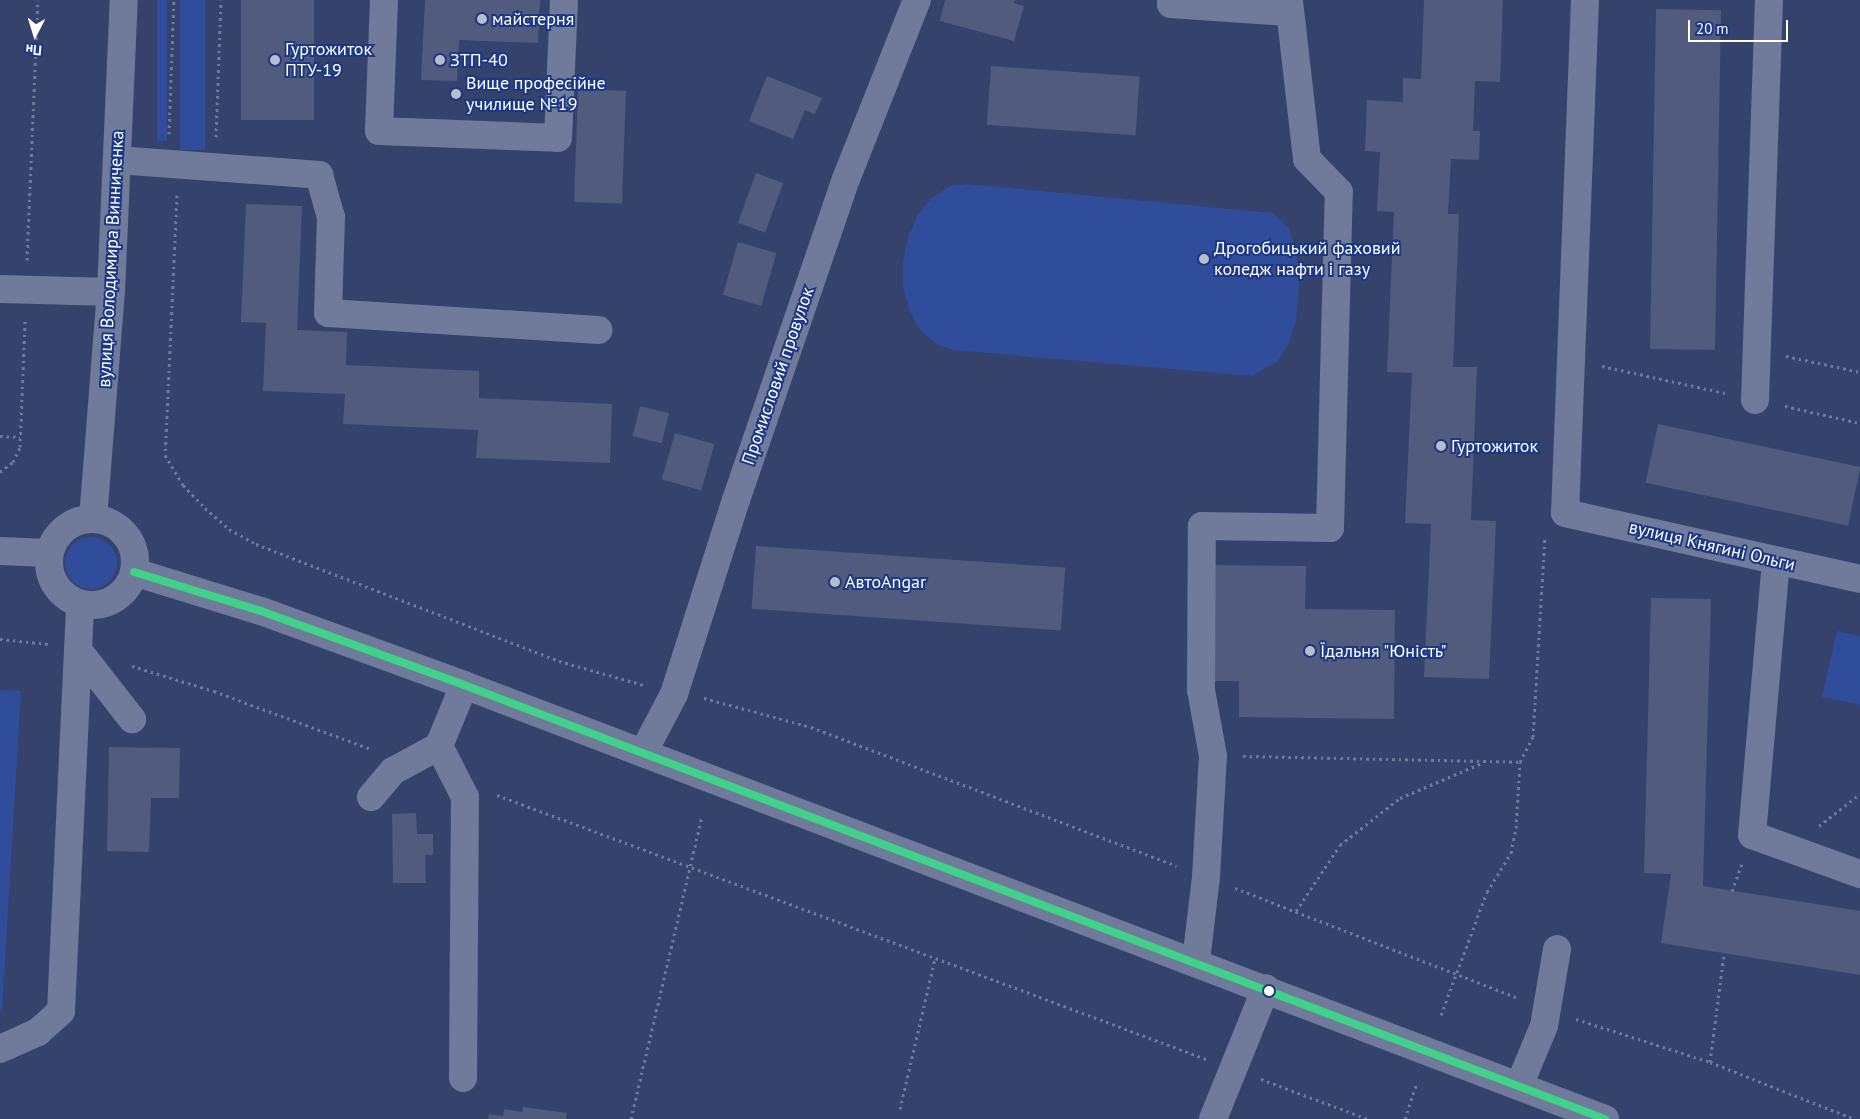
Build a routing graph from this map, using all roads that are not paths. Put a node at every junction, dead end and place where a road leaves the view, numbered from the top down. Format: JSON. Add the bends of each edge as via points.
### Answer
{"nodes":[{"id":1,"x":124,"y":0,"type":"edge"},
{"id":2,"x":384,"y":0,"type":"edge"},
{"id":3,"x":564,"y":0,"type":"edge"},
{"id":4,"x":917,"y":0,"type":"edge"},
{"id":5,"x":1171,"y":0,"type":"edge"},
{"id":6,"x":1585,"y":0,"type":"edge"},
{"id":7,"x":1769,"y":0,"type":"edge"},
{"id":8,"x":1288,"y":6,"type":"edge"},
{"id":9,"x":117,"y":160,"type":"junction"},
{"id":10,"x":13,"y":289,"type":"edge"},
{"id":11,"x":111,"y":292,"type":"junction"},
{"id":12,"x":598,"y":330,"type":"dead end"},
{"id":13,"x":1755,"y":400,"type":"road end"},
{"id":14,"x":93,"y":519,"type":"junction"},
{"id":15,"x":0,"y":551,"type":"edge"},
{"id":16,"x":49,"y":553,"type":"junction"},
{"id":17,"x":1776,"y":561,"type":"junction"},
{"id":18,"x":134,"y":572,"type":"junction"},
{"id":19,"x":1860,"y":579,"type":"edge"},
{"id":20,"x":80,"y":604,"type":"junction"},
{"id":21,"x":78,"y":650,"type":"junction"},
{"id":22,"x":464,"y":685,"type":"junction"},
{"id":23,"x":132,"y":719,"type":"dead end"},
{"id":24,"x":439,"y":746,"type":"junction"},
{"id":25,"x":643,"y":753,"type":"junction"},
{"id":26,"x":371,"y":798,"type":"dead end"},
{"id":27,"x":1860,"y":874,"type":"edge"},
{"id":28,"x":1557,"y":949,"type":"dead end"},
{"id":29,"x":1196,"y":961,"type":"junction"},
{"id":30,"x":1266,"y":988,"type":"junction"},
{"id":31,"x":0,"y":1049,"type":"edge"},
{"id":32,"x":463,"y":1078,"type":"dead end"},
{"id":33,"x":1519,"y":1086,"type":"junction"},
{"id":34,"x":1212,"y":1119,"type":"edge"},
{"id":35,"x":1604,"y":1119,"type":"edge"}],
"edges":[{"from":1,"to":9,"type":"street","name":"вулиця Володимира Винниченка"},
{"from":2,"to":3,"type":"street","via":[[379,131],[558,138]]},
{"from":4,"to":25,"type":"street","name":"Промисловий провулок","via":[[846,179],[736,500],[674,694]]},
{"from":5,"to":8,"type":"street","via":[[1171,4]]},
{"from":6,"to":17,"type":"street","name":"вулиця Княгині Ольги","via":[[1571,360],[1556,520]]},
{"from":7,"to":13,"type":"street"},
{"from":8,"to":29,"type":"street","via":[[1307,159],[1339,192],[1330,528],[1202,526],[1201,690],[1213,756],[1206,877]]},
{"from":9,"to":11,"type":"street","name":"вулиця Володимира Винниченка"},
{"from":9,"to":12,"type":"street","via":[[319,174],[332,217],[328,313]]},
{"from":10,"to":11,"type":"street"},
{"from":11,"to":14,"type":"street","name":"вулиця Володимира Винниченка"},
{"from":14,"to":16,"type":"street","via":[[76,521],[62,530]]},
{"from":14,"to":18,"type":"street","via":[[110,522],[123,532],[132,547]]},
{"from":15,"to":16,"type":"street"},
{"from":16,"to":20,"type":"street","via":[[48,564],[54,584],[70,600]]},
{"from":17,"to":19,"type":"street","name":"вулиця Княгині Ольги"},
{"from":17,"to":27,"type":"street","via":[[1752,835]]},
{"from":18,"to":20,"type":"street","via":[[114,599],[91,605]]},
{"from":18,"to":22,"type":"street","via":[[261,611]]},
{"from":20,"to":21,"type":"street"},
{"from":21,"to":23,"type":"street"},
{"from":21,"to":31,"type":"street","via":[[61,1011],[38,1032]]},
{"from":22,"to":24,"type":"street"},
{"from":22,"to":25,"type":"street"},
{"from":24,"to":26,"type":"street","via":[[393,771]]},
{"from":24,"to":32,"type":"street","via":[[465,797]]},
{"from":25,"to":29,"type":"street"},
{"from":28,"to":33,"type":"street","via":[[1548,1010]]},
{"from":29,"to":30,"type":"street"},
{"from":30,"to":33,"type":"street"},
{"from":30,"to":34,"type":"street"},
{"from":33,"to":35,"type":"street"}]}
